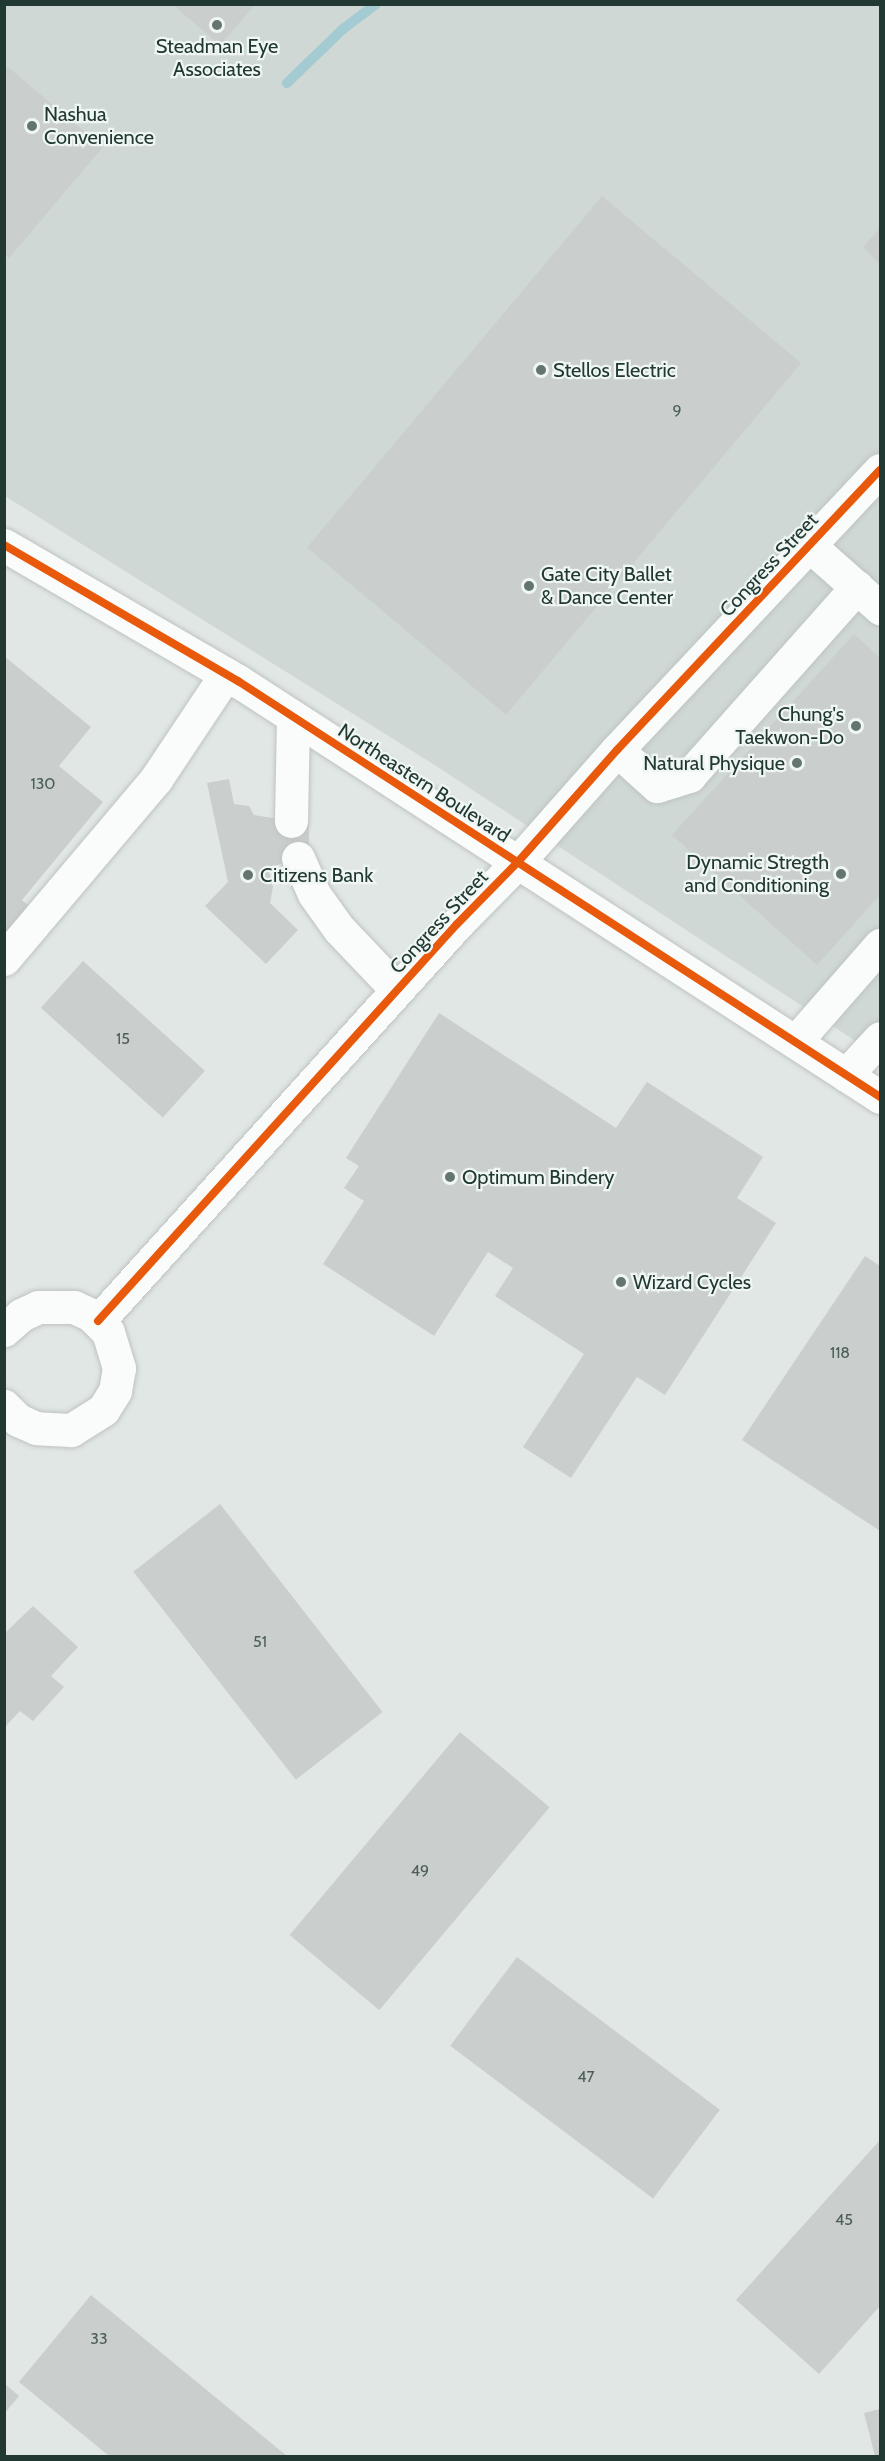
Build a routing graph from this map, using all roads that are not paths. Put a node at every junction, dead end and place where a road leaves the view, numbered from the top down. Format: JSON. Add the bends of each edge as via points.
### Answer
{"nodes":[{"id":1,"x":880,"y":470,"type":"edge"},
{"id":2,"x":4,"y":545,"type":"edge"},
{"id":3,"x":810,"y":546,"type":"junction"},
{"id":4,"x":869,"y":598,"type":"edge"},
{"id":5,"x":226,"y":674,"type":"junction"},
{"id":6,"x":294,"y":719,"type":"junction"},
{"id":7,"x":617,"y":750,"type":"junction"},
{"id":8,"x":291,"y":821,"type":"dead end"},
{"id":9,"x":298,"y":858,"type":"dead end"},
{"id":10,"x":517,"y":863,"type":"junction"},
{"id":11,"x":880,"y":945,"type":"edge"},
{"id":12,"x":4,"y":959,"type":"edge"},
{"id":13,"x":397,"y":990,"type":"junction"},
{"id":14,"x":880,"y":1038,"type":"edge"},
{"id":15,"x":796,"y":1041,"type":"junction"},
{"id":16,"x":846,"y":1074,"type":"junction"},
{"id":17,"x":880,"y":1097,"type":"edge"},
{"id":18,"x":98,"y":1321,"type":"junction"},
{"id":19,"x":4,"y":1330,"type":"edge"},
{"id":20,"x":4,"y":1406,"type":"edge"}],
"edges":[{"from":1,"to":3,"type":"street","name":"Congress Street"},
{"from":2,"to":5,"type":"street","name":"Northeastern Boulevard"},
{"from":3,"to":4,"type":"street"},
{"from":3,"to":7,"type":"street","name":"Congress Street"},
{"from":4,"to":7,"type":"street","via":[[689,776],[657,786]]},
{"from":5,"to":6,"type":"street","name":"Northeastern Boulevard"},
{"from":5,"to":12,"type":"street","via":[[156,779]]},
{"from":6,"to":8,"type":"street"},
{"from":6,"to":10,"type":"street","name":"Northeastern Boulevard"},
{"from":7,"to":10,"type":"street","name":"Congress Street"},
{"from":9,"to":13,"type":"street","via":[[314,894],[339,929]]},
{"from":10,"to":13,"type":"street","name":"Congress Street"},
{"from":10,"to":15,"type":"street","name":"Northeastern Boulevard"},
{"from":11,"to":15,"type":"street"},
{"from":13,"to":18,"type":"street","name":"Congress Street"},
{"from":14,"to":16,"type":"street"},
{"from":15,"to":16,"type":"street","name":"Northeastern Boulevard"},
{"from":16,"to":17,"type":"street","name":"Northeastern Boulevard"},
{"from":18,"to":19,"type":"street","via":[[74,1307],[56,1304],[29,1310]]},
{"from":18,"to":20,"type":"street","via":[[112,1338],[119,1368],[115,1390],[98,1415],[71,1430],[46,1431],[18,1420]]}]}
